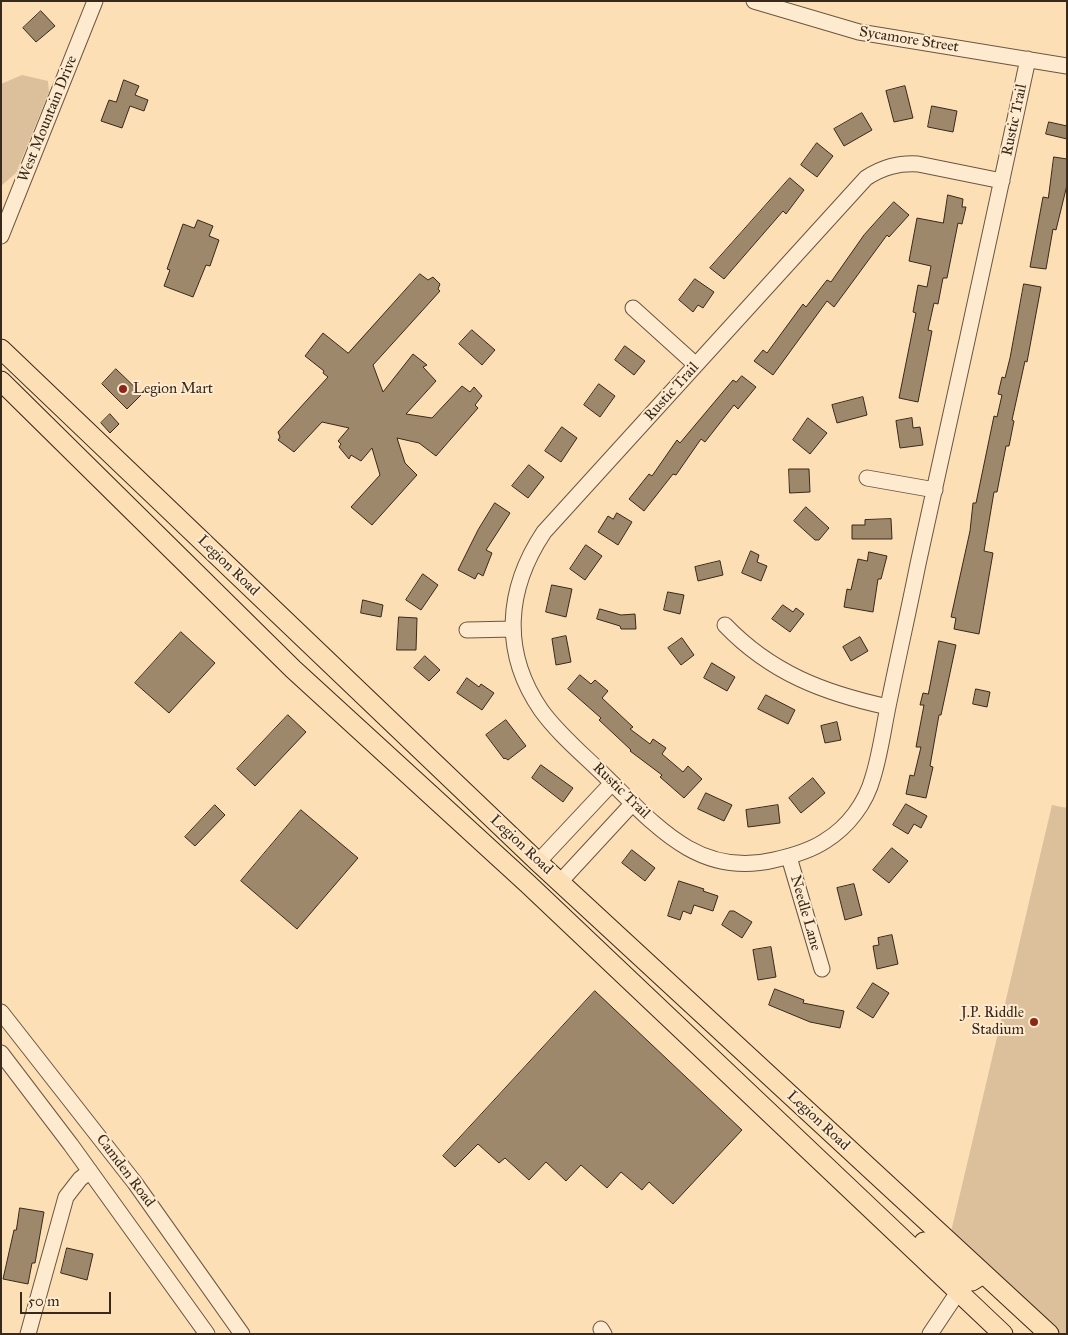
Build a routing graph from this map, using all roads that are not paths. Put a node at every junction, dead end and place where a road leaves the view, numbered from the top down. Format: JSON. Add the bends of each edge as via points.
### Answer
{"nodes":[{"id":1,"x":95,"y":1,"type":"edge"},
{"id":2,"x":754,"y":1,"type":"edge"},
{"id":3,"x":1028,"y":59,"type":"junction"},
{"id":4,"x":1067,"y":66,"type":"edge"},
{"id":5,"x":1002,"y":181,"type":"junction"},
{"id":6,"x":1,"y":236,"type":"edge"},
{"id":7,"x":633,"y":308,"type":"dead end"},
{"id":8,"x":1,"y":349,"type":"edge"},
{"id":9,"x":696,"y":365,"type":"junction"},
{"id":10,"x":1,"y":381,"type":"edge"},
{"id":11,"x":867,"y":478,"type":"dead end"},
{"id":12,"x":935,"y":490,"type":"junction"},
{"id":13,"x":725,"y":625,"type":"dead end"},
{"id":14,"x":513,"y":628,"type":"junction"},
{"id":15,"x":466,"y":630,"type":"dead end"},
{"id":16,"x":888,"y":707,"type":"junction"},
{"id":17,"x":612,"y":783,"type":"junction"},
{"id":18,"x":438,"y":802,"type":"junction"},
{"id":19,"x":633,"y":803,"type":"junction"},
{"id":20,"x":789,"y":856,"type":"junction"},
{"id":21,"x":538,"y":862,"type":"junction"},
{"id":22,"x":560,"y":882,"type":"junction"},
{"id":23,"x":552,"y":907,"type":"junction"},
{"id":24,"x":822,"y":969,"type":"dead end"},
{"id":25,"x":1,"y":1012,"type":"edge"},
{"id":26,"x":742,"y":1051,"type":"junction"},
{"id":27,"x":1,"y":1053,"type":"edge"},
{"id":28,"x":809,"y":1152,"type":"junction"},
{"id":29,"x":90,"y":1171,"type":"junction"},
{"id":30,"x":983,"y":1274,"type":"junction"},
{"id":31,"x":958,"y":1292,"type":"junction"},
{"id":32,"x":28,"y":1334,"type":"edge"},
{"id":33,"x":207,"y":1334,"type":"edge"},
{"id":34,"x":242,"y":1334,"type":"edge"},
{"id":35,"x":930,"y":1334,"type":"edge"},
{"id":36,"x":1003,"y":1334,"type":"edge"},
{"id":37,"x":1049,"y":1334,"type":"edge"}],
"edges":[{"from":1,"to":6,"type":"street","name":"West Mountain Drive"},
{"from":2,"to":3,"type":"street","name":"Sycamore Street","via":[[859,32]]},
{"from":3,"to":4,"type":"street","name":"Sycamore Street"},
{"from":3,"to":5,"type":"street","name":"Rustic Trail"},
{"from":5,"to":9,"type":"street","name":"Rustic Trail","via":[[904,163],[866,178]]},
{"from":5,"to":12,"type":"street","name":"Rustic Trail"},
{"from":7,"to":9,"type":"street"},
{"from":8,"to":21,"type":"main road","name":"Legion Road"},
{"from":9,"to":14,"type":"street","name":"Rustic Trail","via":[[544,532],[524,568]]},
{"from":10,"to":18,"type":"main road","name":"Legion Road","via":[[293,668]]},
{"from":11,"to":12,"type":"street"},
{"from":12,"to":16,"type":"street","name":"Rustic Trail"},
{"from":13,"to":16,"type":"street","via":[[761,657],[788,673],[819,688]]},
{"from":14,"to":15,"type":"street"},
{"from":14,"to":17,"type":"street","name":"Rustic Trail","via":[[517,656],[531,695],[552,724]]},
{"from":16,"to":20,"type":"street","name":"Rustic Trail","via":[[873,778],[854,815],[833,836]]},
{"from":17,"to":19,"type":"street","name":"Rustic Trail"},
{"from":17,"to":21,"type":"street"},
{"from":18,"to":22,"type":"main road","via":[[452,804],[542,882],[550,886]]},
{"from":18,"to":23,"type":"main road","name":"Legion Road"},
{"from":19,"to":20,"type":"street","name":"Rustic Trail","via":[[673,840],[710,859],[748,864]]},
{"from":19,"to":22,"type":"street"},
{"from":20,"to":24,"type":"street","name":"Needle Lane"},
{"from":21,"to":22,"type":"main road","name":"Legion Road"},
{"from":22,"to":26,"type":"main road","name":"Legion Road"},
{"from":23,"to":26,"type":"main road","via":[[565,906],[722,1044]]},
{"from":23,"to":28,"type":"main road","name":"Legion Road"},
{"from":25,"to":34,"type":"street","name":"Camden Road","via":[[135,1183]]},
{"from":26,"to":30,"type":"main road","name":"Legion Road"},
{"from":27,"to":29,"type":"street","name":"Camden Road"},
{"from":28,"to":30,"type":"main road","via":[[834,1160],[967,1280],[972,1281]]},
{"from":28,"to":31,"type":"main road","name":"Legion Road"},
{"from":29,"to":32,"type":"street","via":[[66,1197]]},
{"from":29,"to":33,"type":"street","name":"Camden Road"},
{"from":30,"to":37,"type":"main road","name":"Legion Road"},
{"from":31,"to":35,"type":"street"},
{"from":31,"to":36,"type":"main road","name":"Legion Road"}]}
